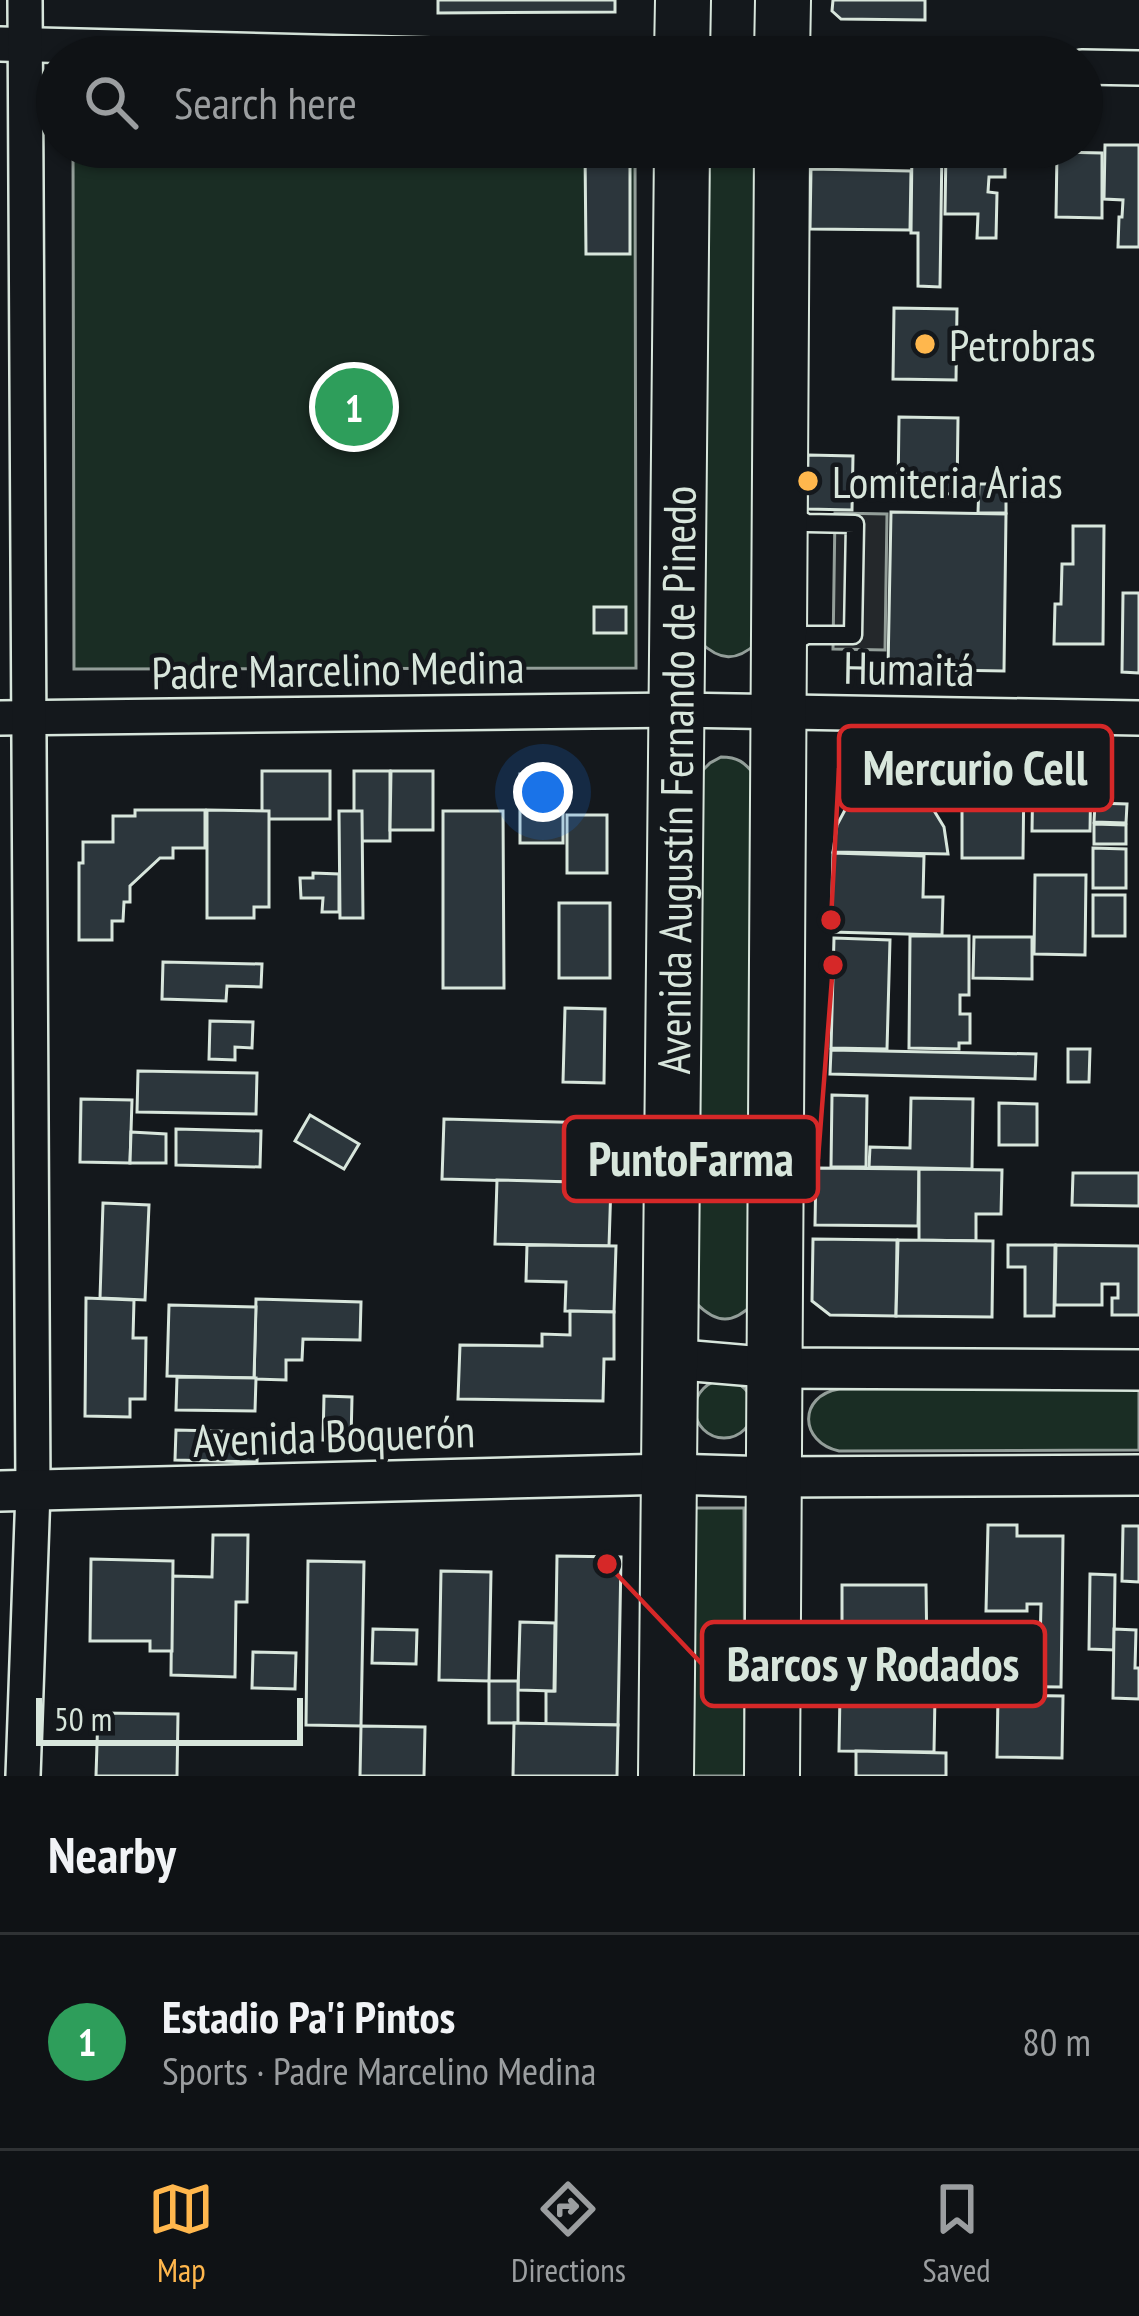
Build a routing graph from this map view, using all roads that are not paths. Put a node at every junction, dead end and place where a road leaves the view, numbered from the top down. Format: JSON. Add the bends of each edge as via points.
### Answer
{"nodes":[{"id":1,"x":26,"y":0,"type":"edge"},
{"id":2,"x":682,"y":0,"type":"edge"},
{"id":3,"x":783,"y":0,"type":"edge"},
{"id":4,"x":682,"y":36,"type":"edge"},
{"id":5,"x":782,"y":36,"type":"edge"},
{"id":6,"x":13,"y":44,"type":"edge"},
{"id":7,"x":1103,"y":68,"type":"edge"},
{"id":8,"x":1139,"y":68,"type":"edge"},
{"id":9,"x":682,"y":168,"type":"edge"},
{"id":10,"x":782,"y":168,"type":"edge"},
{"id":11,"x":779,"y":508,"type":"junction"},
{"id":12,"x":780,"y":650,"type":"junction"},
{"id":13,"x":678,"y":710,"type":"junction"},
{"id":14,"x":780,"y":710,"type":"junction"},
{"id":15,"x":15,"y":718,"type":"edge"},
{"id":16,"x":1139,"y":718,"type":"edge"},
{"id":17,"x":670,"y":1359,"type":"junction"},
{"id":18,"x":776,"y":1369,"type":"junction"},
{"id":19,"x":1139,"y":1370,"type":"edge"},
{"id":20,"x":670,"y":1474,"type":"junction"},
{"id":21,"x":1139,"y":1475,"type":"edge"},
{"id":22,"x":773,"y":1477,"type":"junction"},
{"id":23,"x":16,"y":1491,"type":"edge"},
{"id":24,"x":23,"y":1776,"type":"edge"},
{"id":25,"x":666,"y":1776,"type":"edge"},
{"id":26,"x":772,"y":1776,"type":"edge"}],
"edges":[{"from":1,"to":6,"type":"street"},
{"from":2,"to":4,"type":"highway"},
{"from":3,"to":5,"type":"highway"},
{"from":6,"to":15,"type":"street"},
{"from":7,"to":8,"type":"street"},
{"from":9,"to":13,"type":"highway","name":"Avenida Augustín Fernando de Pinedo"},
{"from":10,"to":11,"type":"highway"},
{"from":11,"to":12,"type":"highway"},
{"from":11,"to":12,"type":"lane","via":[[806,523],[855,524],[854,635],[807,635]]},
{"from":12,"to":14,"type":"highway"},
{"from":13,"to":14,"type":"street","name":"Humaitá"},
{"from":13,"to":15,"type":"street","name":"Padre Marcelino Medina"},
{"from":13,"to":17,"type":"highway","name":"Avenida Augustín Fernando de Pinedo"},
{"from":14,"to":16,"type":"street","name":"Humaitá"},
{"from":14,"to":18,"type":"highway"},
{"from":15,"to":23,"type":"street"},
{"from":17,"to":18,"type":"street"},
{"from":17,"to":20,"type":"highway","name":"Avenida Augustín Fernando de Pinedo"},
{"from":18,"to":19,"type":"street"},
{"from":18,"to":22,"type":"highway"},
{"from":20,"to":22,"type":"street","name":"Avenida Boquerón"},
{"from":20,"to":23,"type":"street","name":"Avenida Boquerón"},
{"from":20,"to":25,"type":"highway","name":"Avenida Augustín Fernando de Pinedo"},
{"from":21,"to":22,"type":"street","name":"Avenida Boquerón"},
{"from":22,"to":26,"type":"highway"},
{"from":23,"to":24,"type":"street"}]}
